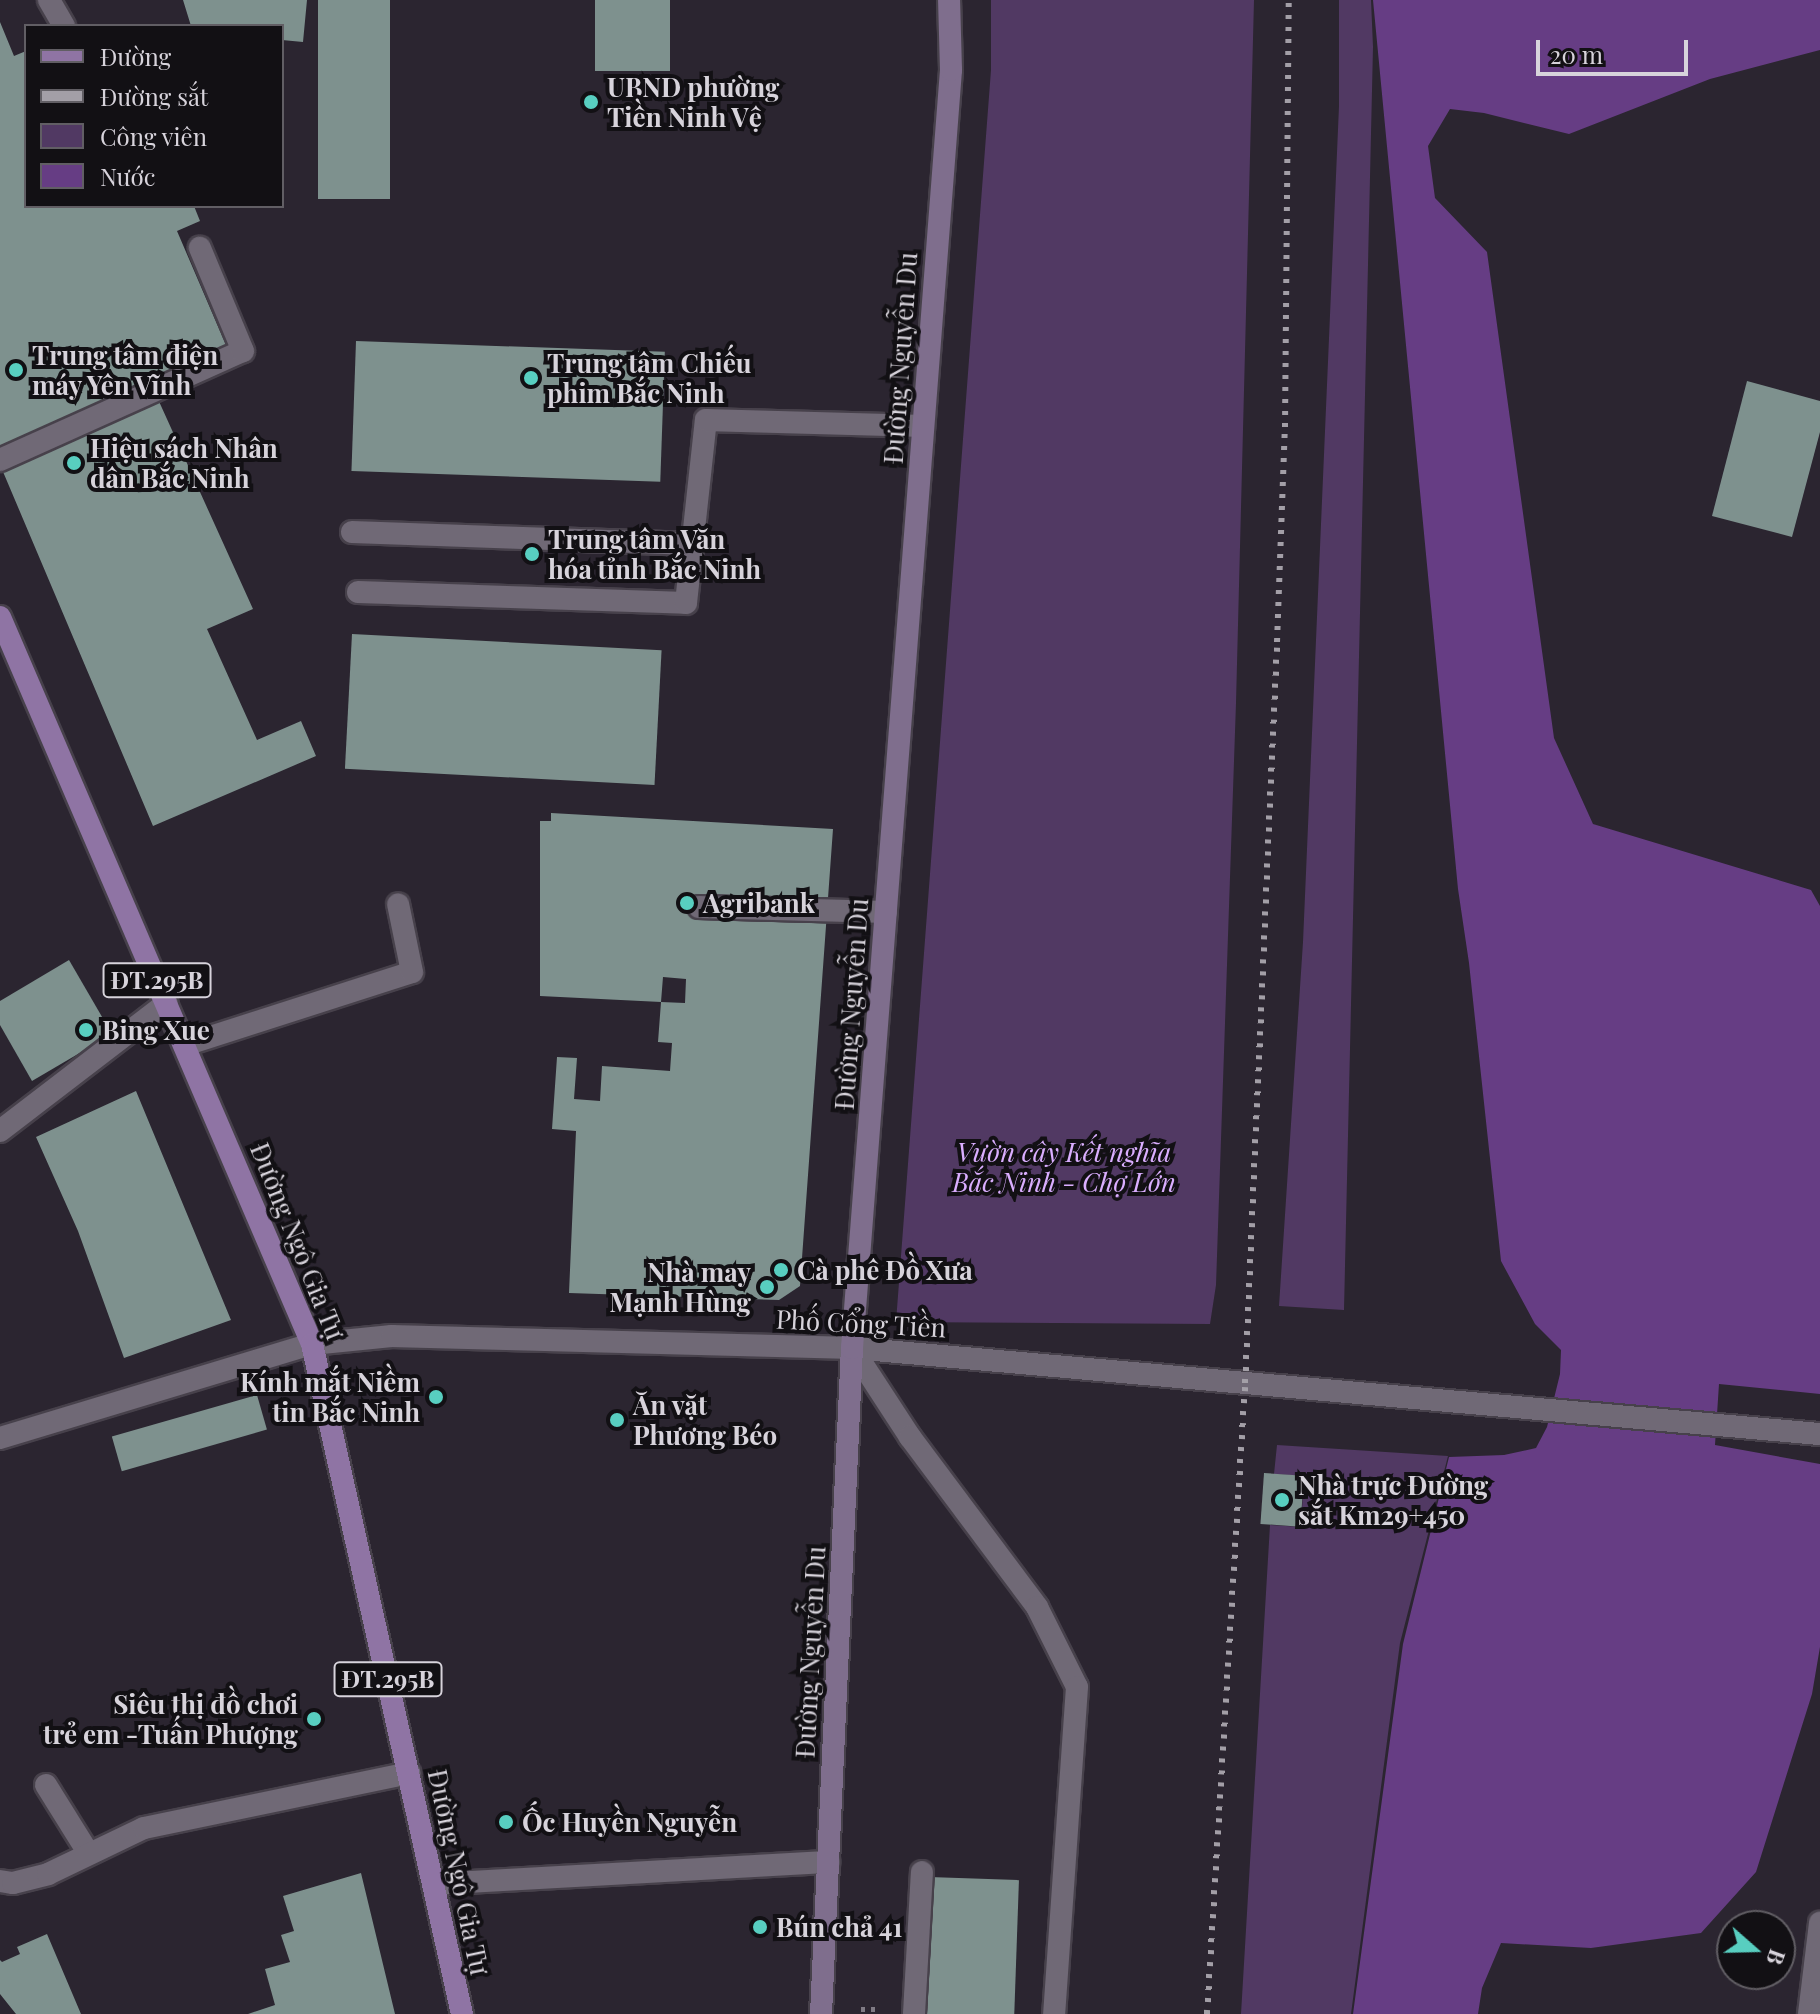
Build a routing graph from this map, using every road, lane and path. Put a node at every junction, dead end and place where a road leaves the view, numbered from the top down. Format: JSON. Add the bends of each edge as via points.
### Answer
{"nodes":[{"id":1,"x":49,"y":0,"type":"edge"},
{"id":2,"x":949,"y":0,"type":"edge"},
{"id":3,"x":63,"y":24,"type":"edge"},
{"id":4,"x":200,"y":248,"type":"dead end"},
{"id":5,"x":923,"y":426,"type":"junction"},
{"id":6,"x":0,"y":460,"type":"edge"},
{"id":7,"x":352,"y":532,"type":"dead end"},
{"id":8,"x":693,"y":544,"type":"junction"},
{"id":9,"x":358,"y":592,"type":"dead end"},
{"id":10,"x":0,"y":617,"type":"edge"},
{"id":11,"x":398,"y":904,"type":"dead end"},
{"id":12,"x":699,"y":907,"type":"dead end"},
{"id":13,"x":886,"y":912,"type":"junction"},
{"id":14,"x":167,"y":1003,"type":"junction"},
{"id":15,"x":185,"y":1045,"type":"junction"},
{"id":16,"x":0,"y":1131,"type":"edge"},
{"id":17,"x":312,"y":1344,"type":"junction"},
{"id":18,"x":852,"y":1348,"type":"junction"},
{"id":19,"x":1816,"y":1433,"type":"edge"},
{"id":20,"x":0,"y":1438,"type":"edge"},
{"id":21,"x":409,"y":1773,"type":"junction"},
{"id":22,"x":46,"y":1785,"type":"dead end"},
{"id":23,"x":89,"y":1854,"type":"junction"},
{"id":24,"x":828,"y":1862,"type":"junction"},
{"id":25,"x":922,"y":1872,"type":"dead end"},
{"id":26,"x":0,"y":1881,"type":"edge"},
{"id":27,"x":433,"y":1884,"type":"junction"},
{"id":28,"x":1820,"y":1923,"type":"edge"},
{"id":29,"x":462,"y":2014,"type":"edge"},
{"id":30,"x":821,"y":2014,"type":"edge"},
{"id":31,"x":914,"y":2014,"type":"edge"},
{"id":32,"x":1054,"y":2014,"type":"edge"},
{"id":33,"x":1809,"y":2014,"type":"edge"}],
"edges":[{"from":1,"to":3,"type":"street"},
{"from":2,"to":5,"type":"main road","name":"Đường Nguyễn Du","via":[[951,70]]},
{"from":4,"to":6,"type":"street","via":[[243,351]]},
{"from":5,"to":8,"type":"street","via":[[706,420]]},
{"from":5,"to":13,"type":"main road","name":"Đường Nguyễn Du"},
{"from":7,"to":8,"type":"street"},
{"from":8,"to":9,"type":"street","via":[[686,603]]},
{"from":10,"to":14,"type":"main road","name":"Đường Ngô Gia Tự","number":"ĐT.295B"},
{"from":11,"to":15,"type":"street","via":[[412,972]]},
{"from":12,"to":13,"type":"street"},
{"from":13,"to":18,"type":"main road","name":"Đường Nguyễn Du"},
{"from":14,"to":15,"type":"main road","name":"Đường Ngô Gia Tự","number":"ĐT.295B"},
{"from":14,"to":16,"type":"street"},
{"from":15,"to":17,"type":"main road","name":"Đường Ngô Gia Tự","number":"ĐT.295B"},
{"from":17,"to":18,"type":"street","name":"Phố Cổng Tiền","via":[[392,1336]]},
{"from":17,"to":20,"type":"street","name":"Phố Cổng Tiền"},
{"from":17,"to":21,"type":"main road","name":"Đường Ngô Gia Tự","number":"ĐT.295B"},
{"from":18,"to":19,"type":"street","name":"Phố Cổng Tiền"},
{"from":18,"to":24,"type":"main road","name":"Đường Nguyễn Du"},
{"from":18,"to":32,"type":"street","via":[[910,1437],[1037,1607],[1077,1687]]},
{"from":21,"to":23,"type":"street","via":[[144,1828]]},
{"from":21,"to":27,"type":"main road","name":"Đường Ngô Gia Tự","number":"ĐT.295B"},
{"from":22,"to":23,"type":"street"},
{"from":23,"to":26,"type":"street","via":[[48,1874]]},
{"from":24,"to":27,"type":"street"},
{"from":24,"to":30,"type":"main road","name":"Đường Nguyễn Du"},
{"from":25,"to":31,"type":"street"},
{"from":27,"to":29,"type":"main road","name":"Đường Ngô Gia Tự","number":"ĐT.295B"},
{"from":28,"to":33,"type":"street"}]}
